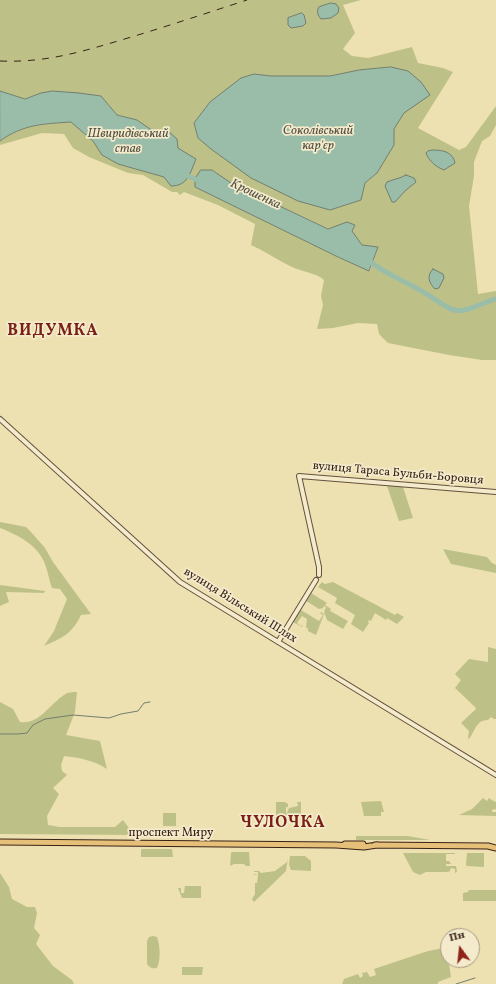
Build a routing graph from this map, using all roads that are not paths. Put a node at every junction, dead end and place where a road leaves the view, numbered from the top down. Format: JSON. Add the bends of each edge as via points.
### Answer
{"nodes":[{"id":1,"x":0,"y":419,"type":"edge"},
{"id":2,"x":496,"y":492,"type":"edge"},
{"id":3,"x":319,"y":575,"type":"dead end"},
{"id":4,"x":316,"y":580,"type":"dead end"},
{"id":5,"x":278,"y":642,"type":"junction"},
{"id":6,"x":496,"y":775,"type":"edge"},
{"id":7,"x":0,"y":842,"type":"edge"},
{"id":8,"x":496,"y":844,"type":"edge"},
{"id":9,"x":488,"y":846,"type":"junction"},
{"id":10,"x":496,"y":848,"type":"edge"}],
"edges":[{"from":1,"to":5,"type":"street","name":"вулиця Вільський Шлях","via":[[176,579]]},
{"from":2,"to":3,"type":"street","name":"вулиця Тараса Бульби-Боровця","via":[[298,476]]},
{"from":4,"to":5,"type":"street"},
{"from":5,"to":6,"type":"street","name":"вулиця Вільський Шлях"},
{"from":7,"to":9,"type":"main road","name":"проспект Миру"},
{"from":8,"to":9,"type":"main road","name":"проспект Миру"},
{"from":9,"to":10,"type":"main road","name":"проспект Миру"}]}
